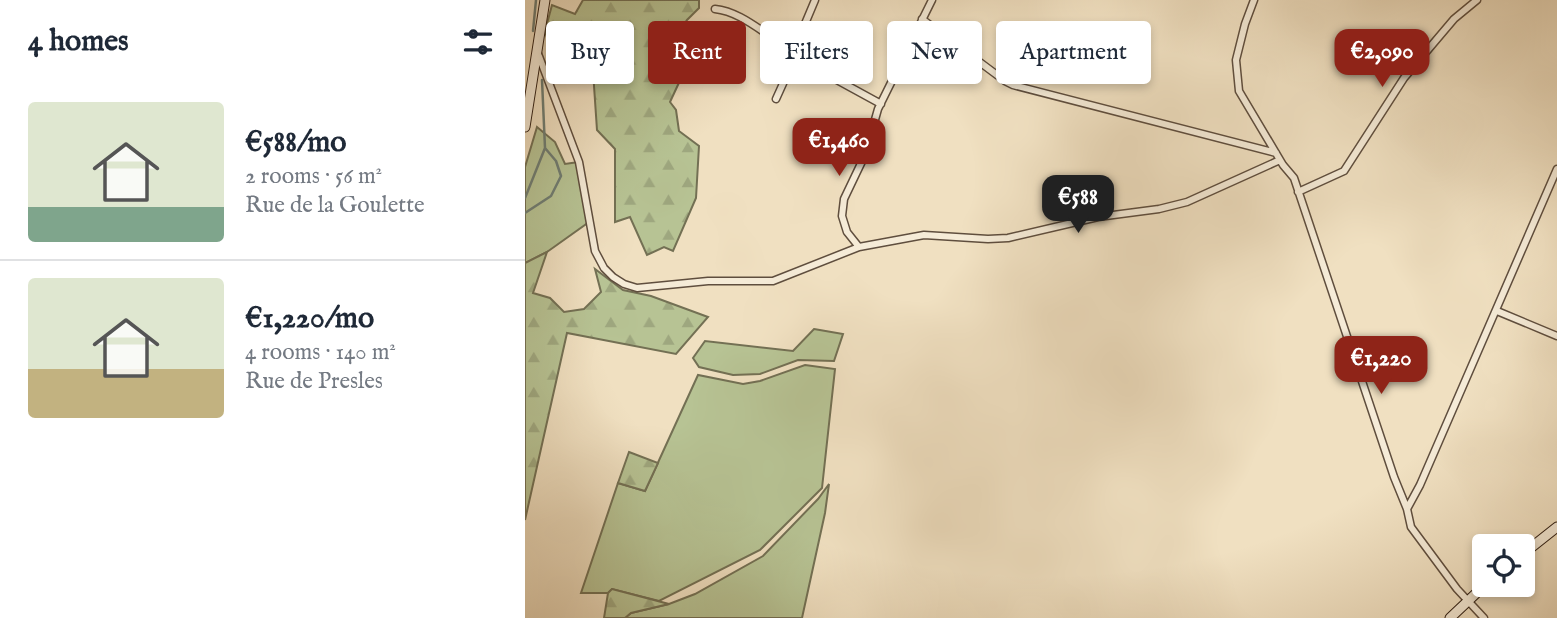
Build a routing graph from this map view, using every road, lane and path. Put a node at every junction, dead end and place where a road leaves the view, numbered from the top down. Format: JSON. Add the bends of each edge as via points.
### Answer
{"nodes":[{"id":1,"x":545,"y":0,"type":"edge"},
{"id":2,"x":815,"y":0,"type":"edge"},
{"id":3,"x":932,"y":0,"type":"edge"},
{"id":4,"x":1254,"y":0,"type":"edge"},
{"id":5,"x":1477,"y":0,"type":"edge"},
{"id":6,"x":715,"y":9,"type":"dead end"},
{"id":7,"x":922,"y":19,"type":"junction"},
{"id":8,"x":807,"y":21,"type":"edge"},
{"id":9,"x":760,"y":31,"type":"edge"},
{"id":10,"x":537,"y":50,"type":"junction"},
{"id":11,"x":782,"y":84,"type":"edge"},
{"id":12,"x":847,"y":84,"type":"edge"},
{"id":13,"x":776,"y":99,"type":"dead end"},
{"id":14,"x":881,"y":104,"type":"junction"},
{"id":15,"x":525,"y":127,"type":"edge"},
{"id":16,"x":1278,"y":157,"type":"junction"},
{"id":17,"x":1557,"y":169,"type":"edge"},
{"id":18,"x":1298,"y":192,"type":"junction"},
{"id":19,"x":859,"y":247,"type":"junction"},
{"id":20,"x":1497,"y":311,"type":"junction"},
{"id":21,"x":1557,"y":337,"type":"edge"},
{"id":22,"x":1407,"y":509,"type":"junction"},
{"id":23,"x":1557,"y":527,"type":"edge"},
{"id":24,"x":1535,"y":544,"type":"edge"},
{"id":25,"x":1472,"y":597,"type":"edge"},
{"id":26,"x":1469,"y":600,"type":"junction"},
{"id":27,"x":1450,"y":618,"type":"edge"},
{"id":28,"x":1459,"y":618,"type":"edge"},
{"id":29,"x":1484,"y":618,"type":"edge"}],
"edges":[{"from":1,"to":10,"type":"main road"},
{"from":2,"to":8,"type":"street"},
{"from":3,"to":7,"type":"street"},
{"from":4,"to":16,"type":"street","via":[[1236,61],[1239,91]]},
{"from":5,"to":18,"type":"street","via":[[1454,19],[1404,78],[1344,171]]},
{"from":6,"to":9,"type":"street","via":[[729,11]]},
{"from":7,"to":14,"type":"street"},
{"from":7,"to":16,"type":"street","via":[[1013,85]]},
{"from":10,"to":15,"type":"main road"},
{"from":10,"to":19,"type":"street","via":[[579,162],[594,251],[604,268],[624,284],[653,288],[708,281],[773,281]]},
{"from":11,"to":13,"type":"street"},
{"from":12,"to":14,"type":"street"},
{"from":14,"to":19,"type":"street","via":[[865,155],[844,199],[842,216]]},
{"from":16,"to":18,"type":"street"},
{"from":16,"to":19,"type":"street","via":[[1187,202],[1159,209],[1098,217],[1008,238],[924,235]]},
{"from":17,"to":20,"type":"street"},
{"from":18,"to":22,"type":"street"},
{"from":20,"to":21,"type":"street"},
{"from":20,"to":22,"type":"street"},
{"from":22,"to":26,"type":"street","via":[[1411,527]]},
{"from":23,"to":24,"type":"main road"},
{"from":25,"to":26,"type":"main road"},
{"from":26,"to":27,"type":"main road"},
{"from":26,"to":28,"type":"main road"},
{"from":26,"to":29,"type":"street"}]}
